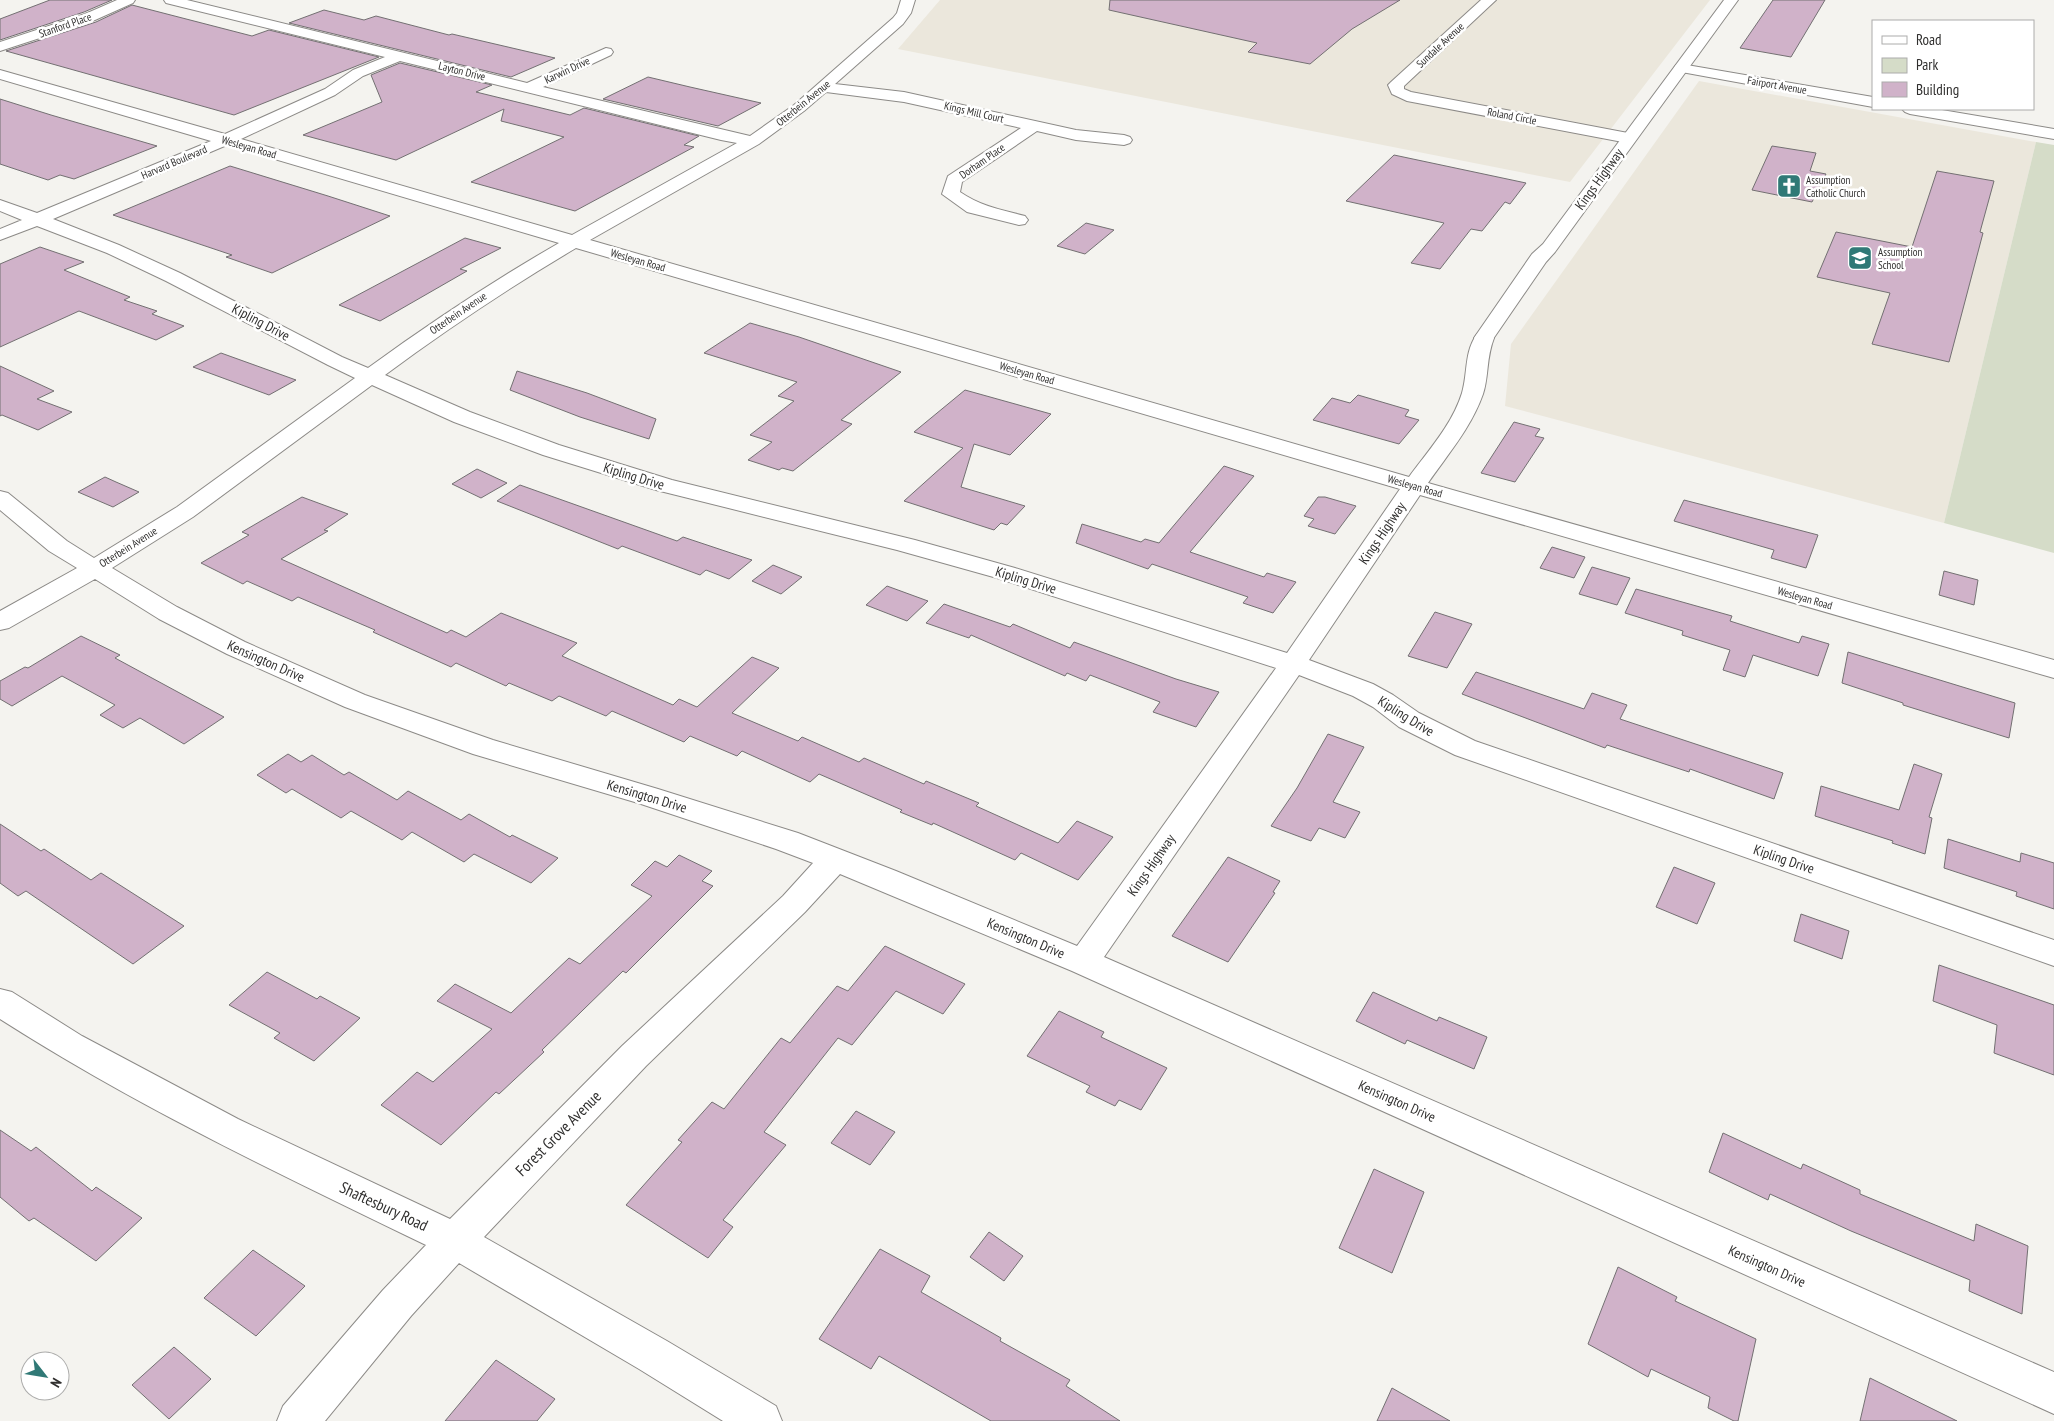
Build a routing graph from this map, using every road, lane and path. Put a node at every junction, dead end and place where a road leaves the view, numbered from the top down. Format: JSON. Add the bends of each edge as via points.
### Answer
{"nodes":[{"id":1,"x":128,"y":0,"type":"edge"},
{"id":2,"x":171,"y":0,"type":"edge"},
{"id":3,"x":908,"y":0,"type":"edge"},
{"id":4,"x":1489,"y":0,"type":"edge"},
{"id":5,"x":1731,"y":0,"type":"edge"},
{"id":6,"x":0,"y":47,"type":"edge"},
{"id":7,"x":606,"y":52,"type":"dead end"},
{"id":8,"x":399,"y":56,"type":"junction"},
{"id":9,"x":1681,"y":68,"type":"junction"},
{"id":10,"x":0,"y":74,"type":"edge"},
{"id":11,"x":823,"y":87,"type":"junction"},
{"id":12,"x":528,"y":88,"type":"junction"},
{"id":13,"x":1397,"y":91,"type":"joint"},
{"id":14,"x":1872,"y":102,"type":"edge"},
{"id":15,"x":1916,"y":110,"type":"edge"},
{"id":16,"x":1034,"y":126,"type":"junction"},
{"id":17,"x":2054,"y":134,"type":"edge"},
{"id":18,"x":1628,"y":138,"type":"junction"},
{"id":19,"x":225,"y":140,"type":"junction"},
{"id":20,"x":1124,"y":140,"type":"dead end"},
{"id":21,"x":753,"y":141,"type":"junction"},
{"id":22,"x":0,"y":204,"type":"edge"},
{"id":23,"x":40,"y":219,"type":"junction"},
{"id":24,"x":1020,"y":220,"type":"dead end"},
{"id":25,"x":0,"y":235,"type":"edge"},
{"id":26,"x":573,"y":241,"type":"junction"},
{"id":27,"x":369,"y":377,"type":"junction"},
{"id":28,"x":1414,"y":486,"type":"junction"},
{"id":29,"x":0,"y":498,"type":"edge"},
{"id":30,"x":94,"y":569,"type":"junction"},
{"id":31,"x":0,"y":622,"type":"edge"},
{"id":32,"x":1293,"y":664,"type":"junction"},
{"id":33,"x":2054,"y":670,"type":"edge"},
{"id":34,"x":833,"y":860,"type":"junction"},
{"id":35,"x":2054,"y":953,"type":"edge"},
{"id":36,"x":1083,"y":962,"type":"junction"},
{"id":37,"x":0,"y":1002,"type":"edge"},
{"id":38,"x":456,"y":1241,"type":"junction"},
{"id":39,"x":2054,"y":1393,"type":"edge"},
{"id":40,"x":298,"y":1421,"type":"edge"},
{"id":41,"x":761,"y":1421,"type":"edge"}],
"edges":[{"from":1,"to":6,"type":"street","name":"Stanford Place","via":[[90,17]]},
{"from":2,"to":8,"type":"street","name":"Layton Drive"},
{"from":3,"to":11,"type":"street","name":"Otterbein Avenue","via":[[898,21]]},
{"from":4,"to":13,"type":"street","name":"Sundale Avenue","via":[[1396,86]]},
{"from":5,"to":9,"type":"street","name":"Kings Highway"},
{"from":7,"to":12,"type":"street","name":"Karwin Drive"},
{"from":8,"to":12,"type":"street","name":"Layton Drive"},
{"from":8,"to":19,"type":"street","name":"Harvard Boulevard","via":[[358,73],[330,92]]},
{"from":9,"to":14,"type":"street","name":"Fairport Avenue"},
{"from":9,"to":18,"type":"street","name":"Kings Highway"},
{"from":10,"to":19,"type":"street","name":"Wesleyan Road"},
{"from":11,"to":16,"type":"street","name":"Kings Mill Court","via":[[911,98]]},
{"from":11,"to":21,"type":"street","name":"Otterbein Avenue"},
{"from":12,"to":21,"type":"street","name":"Layton Drive"},
{"from":13,"to":18,"type":"street","name":"Roland Circle","via":[[1407,96]]},
{"from":15,"to":17,"type":"street"},
{"from":16,"to":20,"type":"street","name":"Kings Mill Court","via":[[1090,138]]},
{"from":16,"to":24,"type":"street","name":"Dorham Place","via":[[954,180],[952,185],[951,194],[965,204]]},
{"from":18,"to":28,"type":"street","name":"Kings Highway","via":[[1484,338],[1478,353],[1473,392],[1462,420]]},
{"from":19,"to":23,"type":"street","name":"Harvard Boulevard"},
{"from":19,"to":26,"type":"street","name":"Wesleyan Road"},
{"from":21,"to":26,"type":"street","name":"Otterbein Avenue"},
{"from":22,"to":23,"type":"street","name":"Kipling Drive"},
{"from":23,"to":25,"type":"street","name":"Harvard Boulevard"},
{"from":23,"to":27,"type":"street","name":"Kipling Drive","via":[[173,277]]},
{"from":26,"to":27,"type":"street","name":"Otterbein Avenue","via":[[506,281]]},
{"from":26,"to":28,"type":"street","name":"Wesleyan Road"},
{"from":27,"to":30,"type":"street","name":"Otterbein Avenue","via":[[185,512]]},
{"from":27,"to":32,"type":"street","name":"Kipling Drive","via":[[462,417],[610,469],[1006,573]]},
{"from":28,"to":32,"type":"street","name":"Kings Highway"},
{"from":28,"to":33,"type":"street","name":"Wesleyan Road"},
{"from":29,"to":30,"type":"street","name":"Kensington Drive","via":[[58,546]]},
{"from":30,"to":31,"type":"street","name":"Otterbein Avenue"},
{"from":30,"to":34,"type":"street","name":"Kensington Drive","via":[[236,648],[356,700],[483,747],[648,796],[778,838]]},
{"from":32,"to":35,"type":"street","name":"Kipling Drive","via":[[1363,690],[1409,720],[1464,748]]},
{"from":32,"to":36,"type":"street","name":"Kings Highway"},
{"from":34,"to":36,"type":"street","name":"Kensington Drive"},
{"from":34,"to":38,"type":"street","name":"Forest Grove Avenue","via":[[794,904],[634,1056]]},
{"from":36,"to":39,"type":"street","name":"Kensington Drive"},
{"from":37,"to":38,"type":"street","name":"Shaftesbury Road","via":[[70,1046],[225,1130]]},
{"from":38,"to":40,"type":"street","name":"Forest Grove Avenue","via":[[398,1303]]},
{"from":38,"to":41,"type":"street","name":"Shaftesbury Road"}]}
